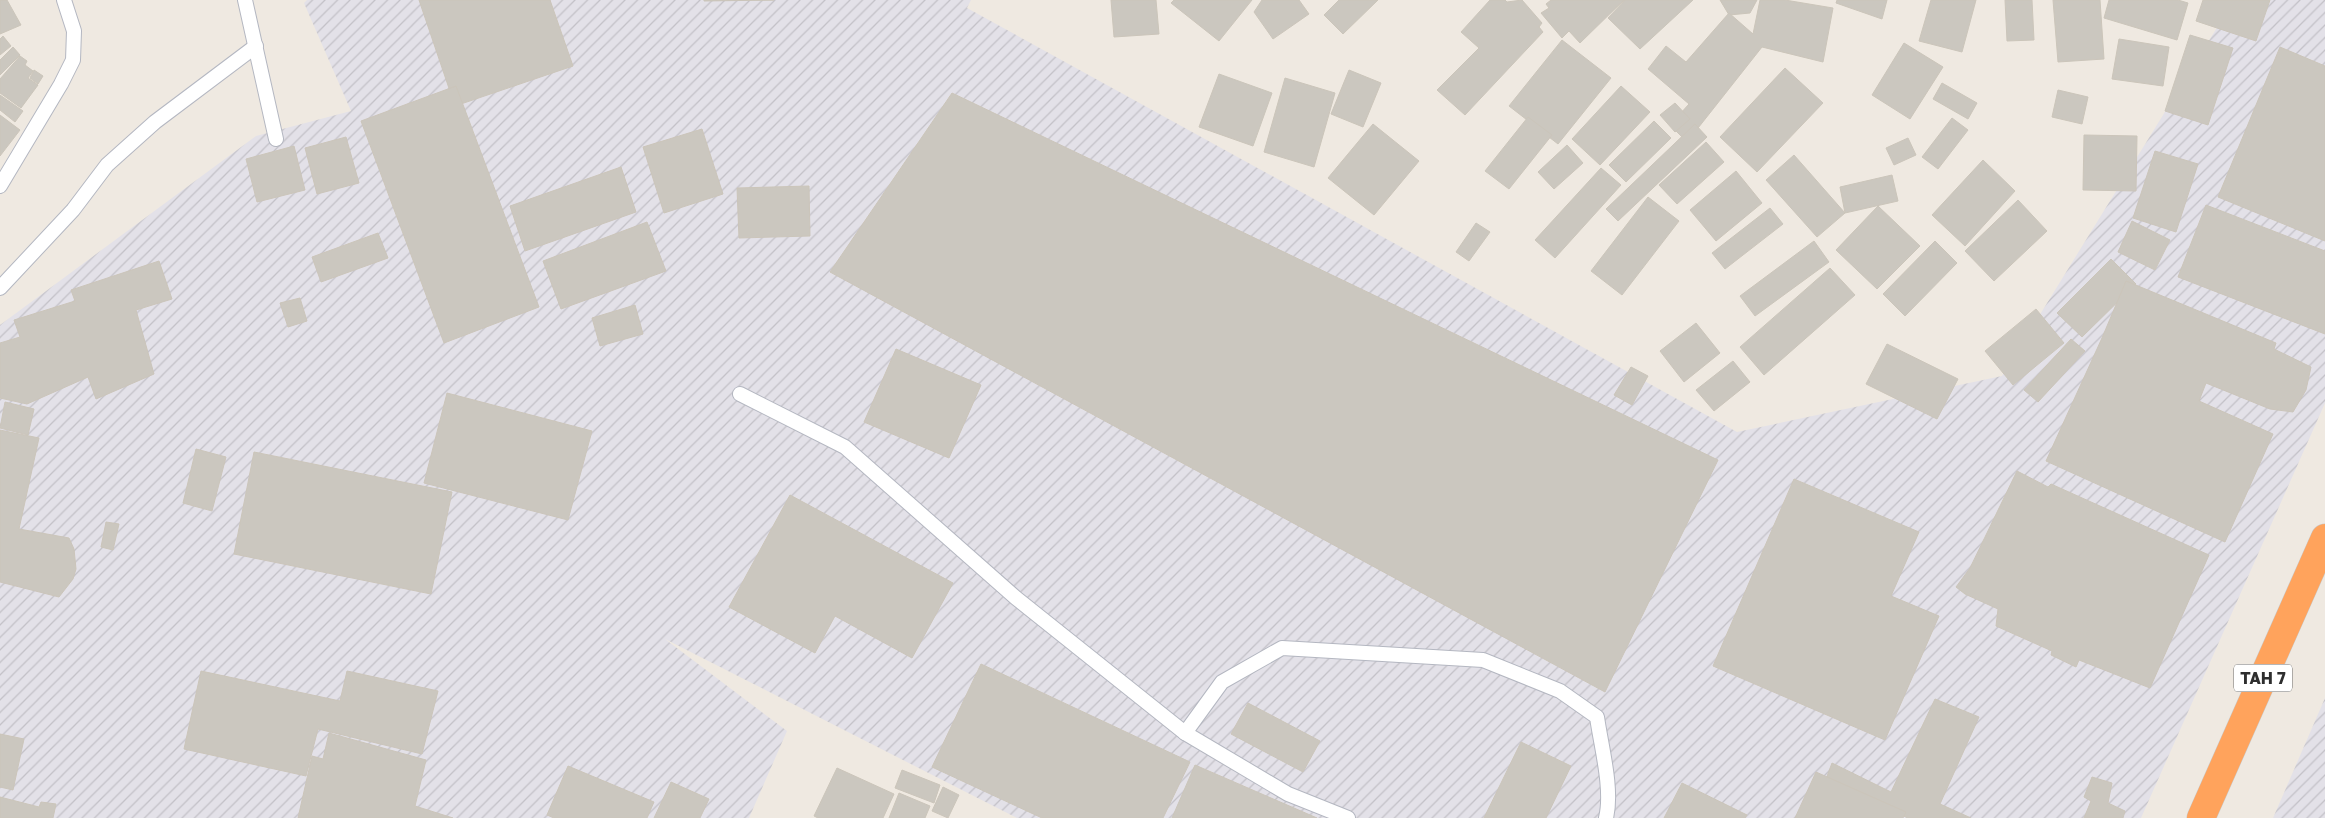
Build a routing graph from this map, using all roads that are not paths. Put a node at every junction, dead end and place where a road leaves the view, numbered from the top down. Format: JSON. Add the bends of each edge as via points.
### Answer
{"nodes":[{"id":1,"x":64,"y":0,"type":"edge"},
{"id":2,"x":245,"y":0,"type":"edge"},
{"id":3,"x":256,"y":46,"type":"junction"},
{"id":4,"x":276,"y":139,"type":"dead end"},
{"id":5,"x":0,"y":186,"type":"edge"},
{"id":6,"x":0,"y":288,"type":"edge"},
{"id":7,"x":740,"y":394,"type":"dead end"},
{"id":8,"x":2325,"y":538,"type":"edge"},
{"id":9,"x":1185,"y":733,"type":"junction"},
{"id":10,"x":1348,"y":818,"type":"edge"},
{"id":11,"x":1606,"y":818,"type":"edge"},
{"id":12,"x":2201,"y":818,"type":"edge"}],
"edges":[{"from":1,"to":5,"type":"lane","via":[[74,31],[73,60]]},
{"from":2,"to":3,"type":"lane"},
{"from":3,"to":4,"type":"lane"},
{"from":3,"to":6,"type":"lane","via":[[155,122],[107,165],[73,210]]},
{"from":7,"to":9,"type":"lane","via":[[846,447],[1016,598]]},
{"from":8,"to":12,"type":"highway","number":"TAH 7"},
{"from":9,"to":10,"type":"lane","via":[[1288,794]]},
{"from":9,"to":11,"type":"lane","via":[[1222,682],[1282,648],[1483,660],[1560,691],[1597,717],[1606,774]]}]}
